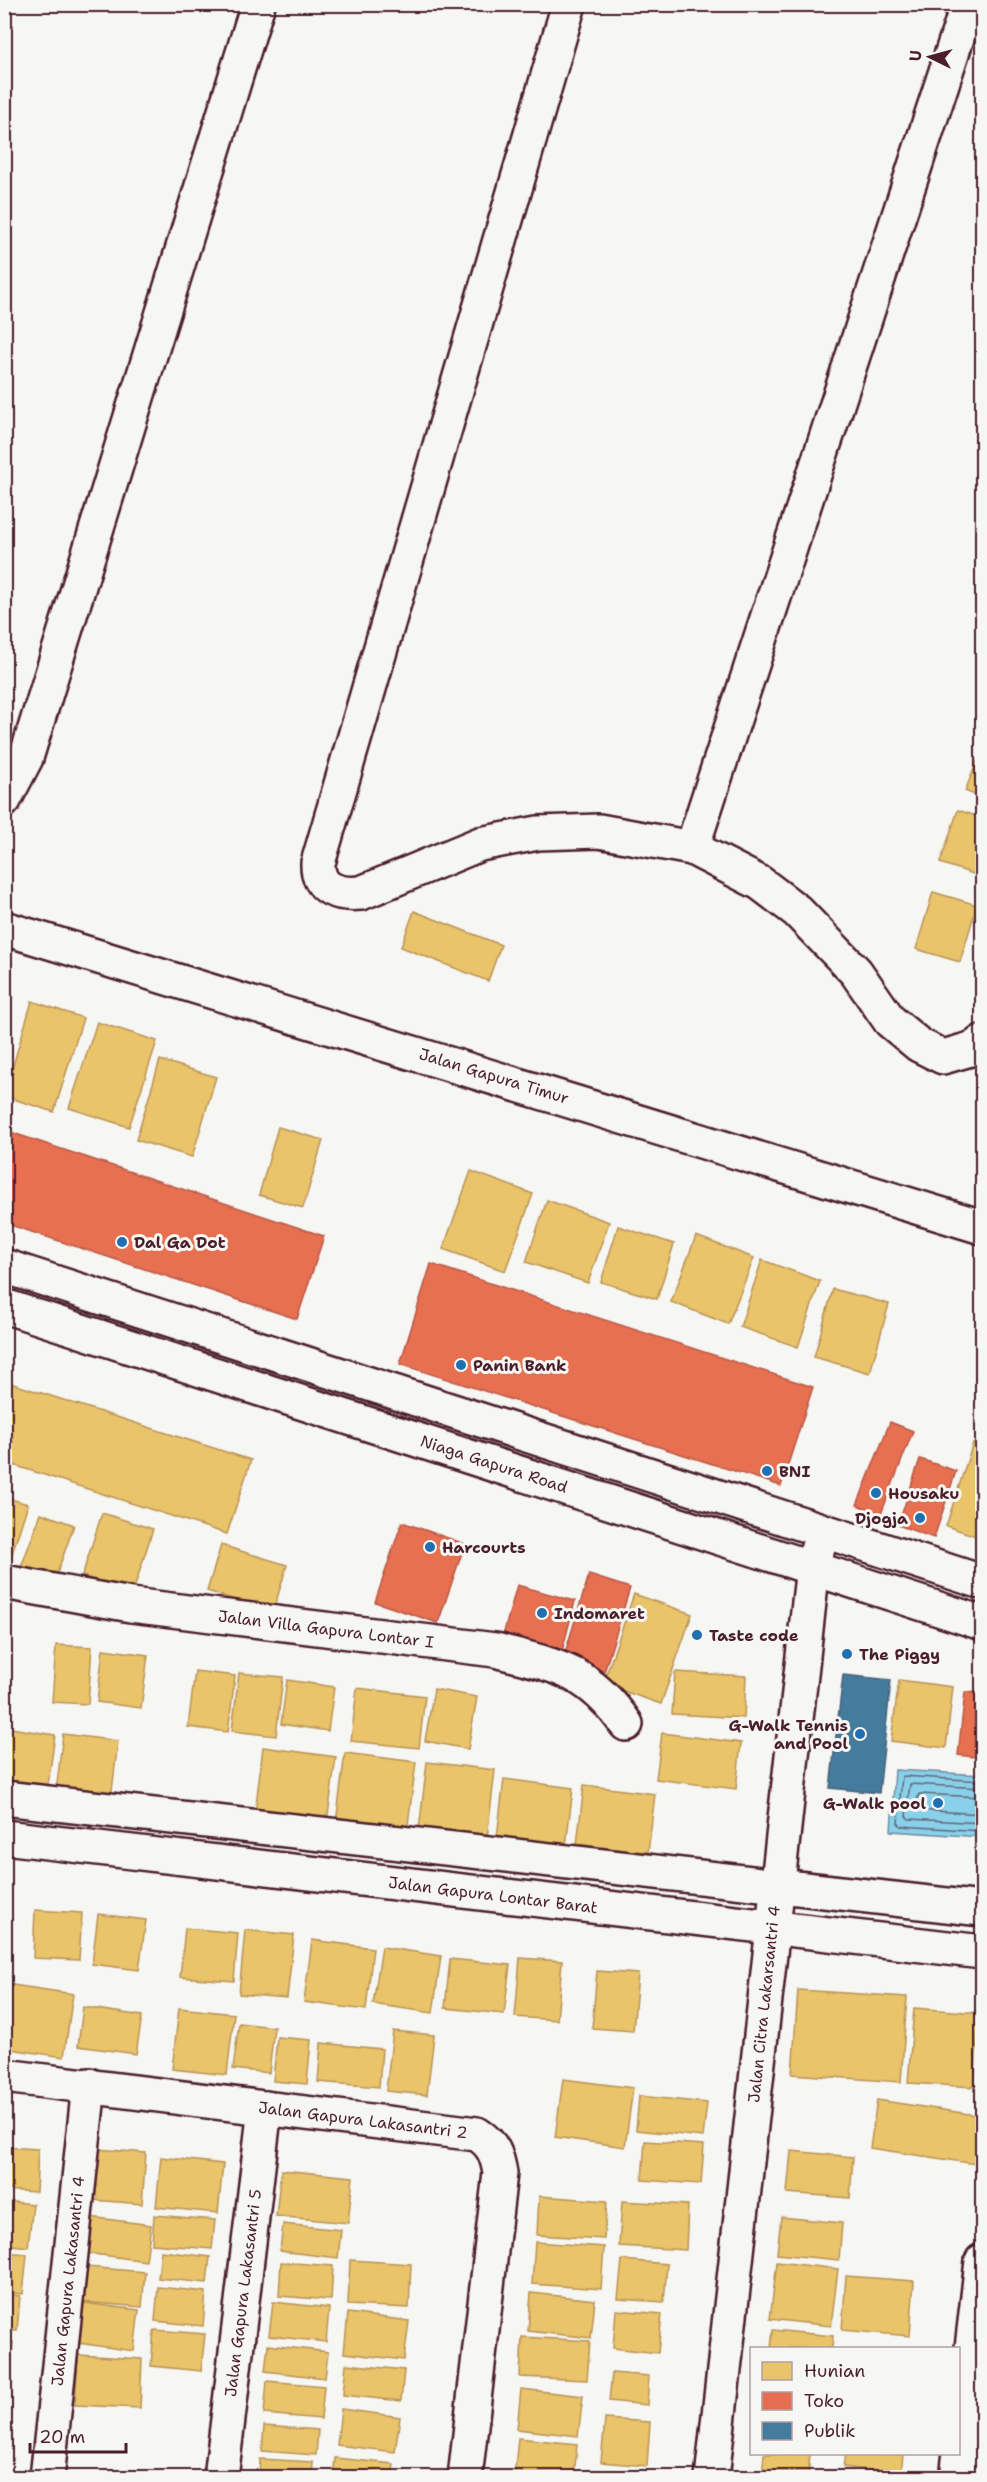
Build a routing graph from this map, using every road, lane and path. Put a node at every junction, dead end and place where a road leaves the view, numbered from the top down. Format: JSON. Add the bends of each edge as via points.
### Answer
{"nodes":[{"id":1,"x":258,"y":4,"type":"edge"},
{"id":2,"x":569,"y":4,"type":"edge"},
{"id":3,"x":968,"y":4,"type":"edge"},
{"id":4,"x":4,"y":800,"type":"edge"},
{"id":5,"x":692,"y":848,"type":"junction"},
{"id":6,"x":4,"y":928,"type":"edge"},
{"id":7,"x":982,"y":1042,"type":"edge"},
{"id":8,"x":982,"y":1227,"type":"edge"},
{"id":9,"x":4,"y":1266,"type":"edge"},
{"id":10,"x":4,"y":1306,"type":"edge"},
{"id":11,"x":822,"y":1531,"type":"junction"},
{"id":12,"x":813,"y":1566,"type":"junction"},
{"id":13,"x":4,"y":1582,"type":"edge"},
{"id":14,"x":982,"y":1582,"type":"edge"},
{"id":15,"x":982,"y":1623,"type":"edge"},
{"id":16,"x":626,"y":1724,"type":"dead end"},
{"id":17,"x":4,"y":1798,"type":"edge"},
{"id":18,"x":4,"y":1837,"type":"edge"},
{"id":19,"x":778,"y":1885,"type":"junction"},
{"id":20,"x":982,"y":1909,"type":"edge"},
{"id":21,"x":773,"y":1928,"type":"junction"},
{"id":22,"x":982,"y":1952,"type":"edge"},
{"id":23,"x":4,"y":2076,"type":"edge"},
{"id":24,"x":89,"y":2085,"type":"junction"},
{"id":25,"x":265,"y":2108,"type":"junction"},
{"id":26,"x":982,"y":2261,"type":"edge"},
{"id":27,"x":960,"y":2452,"type":"edge"},
{"id":28,"x":960,"y":2455,"type":"edge"},
{"id":29,"x":47,"y":2478,"type":"edge"},
{"id":30,"x":221,"y":2478,"type":"edge"},
{"id":31,"x":465,"y":2478,"type":"edge"},
{"id":32,"x":712,"y":2478,"type":"edge"},
{"id":33,"x":957,"y":2478,"type":"edge"}],
"edges":[{"from":1,"to":4,"type":"street","via":[[26,759]]},
{"from":2,"to":5,"type":"street","via":[[317,873],[333,891],[361,893],[480,844],[538,833],[599,831]]},
{"from":3,"to":5,"type":"street"},
{"from":5,"to":7,"type":"street","via":[[760,883],[797,911],[856,972],[890,1021],[919,1045],[943,1057]]},
{"from":6,"to":8,"type":"street","name":"Jalan Gapura Timur"},
{"from":9,"to":11,"type":"street"},
{"from":10,"to":12,"type":"street","name":"Niaga Gapura Road"},
{"from":11,"to":12,"type":"street","name":"Jalan Citra Lakarsantri 4"},
{"from":11,"to":14,"type":"street"},
{"from":12,"to":15,"type":"street","name":"Niaga Gapura Road"},
{"from":12,"to":19,"type":"street","name":"Jalan Citra Lakarsantri 4"},
{"from":13,"to":16,"type":"street","name":"Jalan Villa Gapura Lontar I","via":[[142,1607],[495,1650],[549,1664],[579,1677],[610,1701]]},
{"from":17,"to":19,"type":"street"},
{"from":18,"to":21,"type":"street","name":"Jalan Gapura Lontar Barat"},
{"from":19,"to":20,"type":"street"},
{"from":19,"to":21,"type":"street","name":"Jalan Citra Lakarsantri 4"},
{"from":21,"to":22,"type":"street","name":"Jalan Gapura Lontar Barat"},
{"from":21,"to":32,"type":"street","name":"Jalan Citra Lakarsantri 4"},
{"from":23,"to":24,"type":"street","name":"Jalan Gapura Lakasantri 2"},
{"from":24,"to":25,"type":"street","name":"Jalan Gapura Lakasantri 2"},
{"from":24,"to":29,"type":"street","name":"Jalan Gapura Lakasantri 4"},
{"from":25,"to":30,"type":"street","name":"Jalan Gapura Lakasantri 5"},
{"from":25,"to":31,"type":"street","name":"Jalan Gapura Lakasantri 2","via":[[477,2134],[493,2148],[500,2173]]},
{"from":26,"to":27,"type":"street"},
{"from":28,"to":33,"type":"street"}]}
